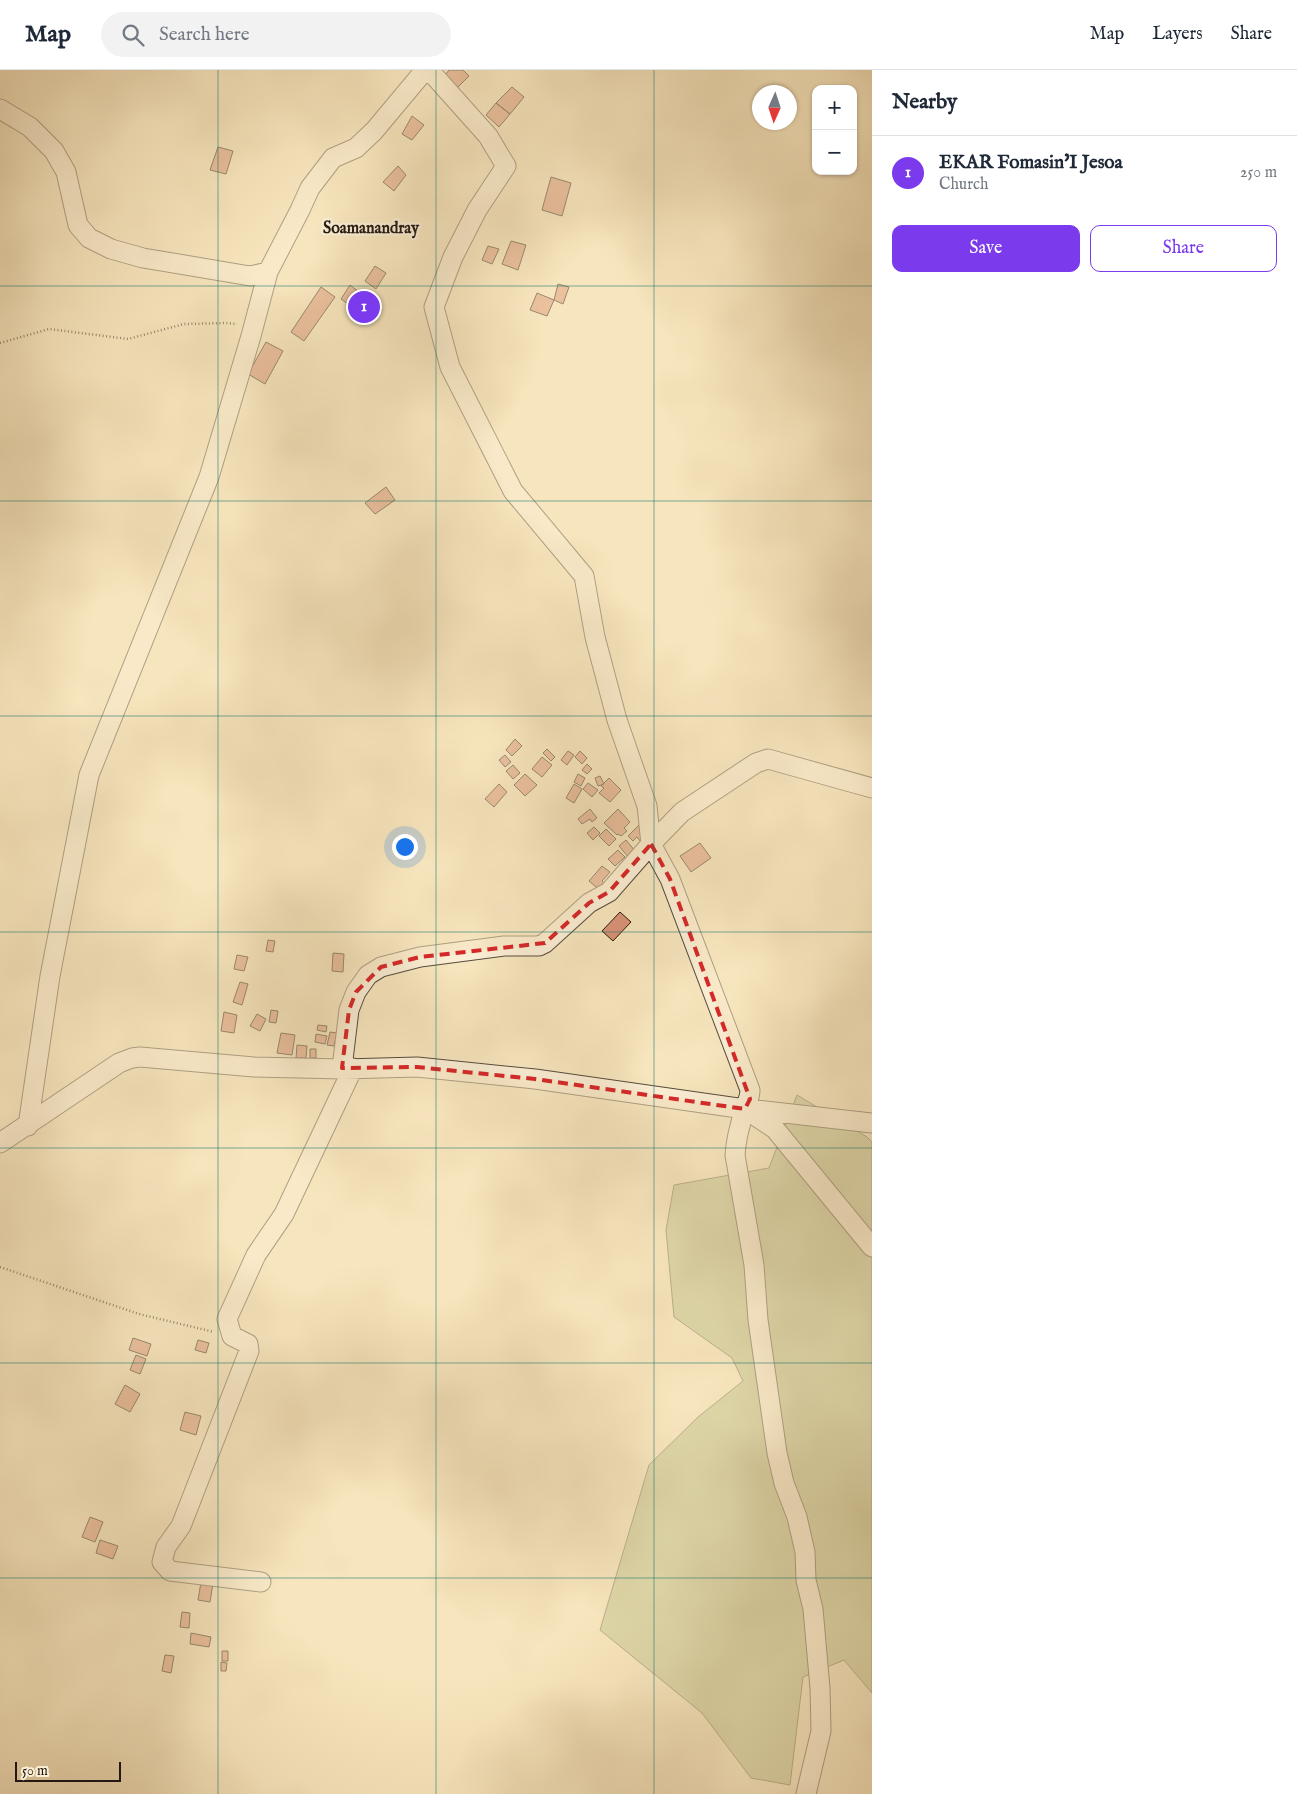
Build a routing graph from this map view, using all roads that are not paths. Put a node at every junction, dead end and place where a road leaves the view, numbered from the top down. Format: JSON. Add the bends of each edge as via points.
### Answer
{"nodes":[{"id":1,"x":427,"y":70,"type":"edge"},
{"id":2,"x":0,"y":109,"type":"edge"},
{"id":3,"x":268,"y":272,"type":"junction"},
{"id":4,"x":872,"y":788,"type":"edge"},
{"id":5,"x":651,"y":844,"type":"junction"},
{"id":6,"x":347,"y":1068,"type":"junction"},
{"id":7,"x":745,"y":1108,"type":"junction"},
{"id":8,"x":872,"y":1123,"type":"edge"},
{"id":9,"x":28,"y":1126,"type":"junction"},
{"id":10,"x":0,"y":1143,"type":"edge"},
{"id":11,"x":872,"y":1247,"type":"edge"},
{"id":12,"x":261,"y":1582,"type":"dead end"},
{"id":13,"x":806,"y":1794,"type":"edge"}],
"edges":[{"from":1,"to":3,"type":"street","via":[[356,148],[333,158],[310,188]]},
{"from":1,"to":5,"type":"street","via":[[488,136],[506,166],[453,257],[434,306],[450,368],[513,491],[584,576],[595,637],[647,806]]},
{"from":2,"to":3,"type":"street","via":[[30,128],[54,150],[66,172],[78,225],[89,238],[111,249],[143,258],[250,276]]},
{"from":3,"to":9,"type":"street","via":[[208,477],[90,775],[50,976]]},
{"from":4,"to":5,"type":"street","via":[[768,759],[756,763],[682,812]]},
{"from":5,"to":6,"type":"street","via":[[609,892],[589,903],[539,946],[504,946],[420,958],[381,966],[368,975],[349,1010]]},
{"from":5,"to":7,"type":"street","via":[[670,879],[750,1090]]},
{"from":6,"to":7,"type":"street","via":[[417,1067]]},
{"from":6,"to":9,"type":"street","via":[[254,1067],[132,1058]]},
{"from":6,"to":12,"type":"street","via":[[284,1214],[256,1255],[227,1319],[232,1336],[248,1344],[250,1351],[181,1526],[166,1547],[162,1562],[170,1571]]},
{"from":7,"to":8,"type":"street"},
{"from":7,"to":11,"type":"street","via":[[775,1129]]},
{"from":7,"to":13,"type":"street","via":[[735,1155],[754,1266],[758,1320],[777,1453],[805,1552],[806,1580],[813,1609],[821,1732]]},
{"from":9,"to":10,"type":"street"}]}
